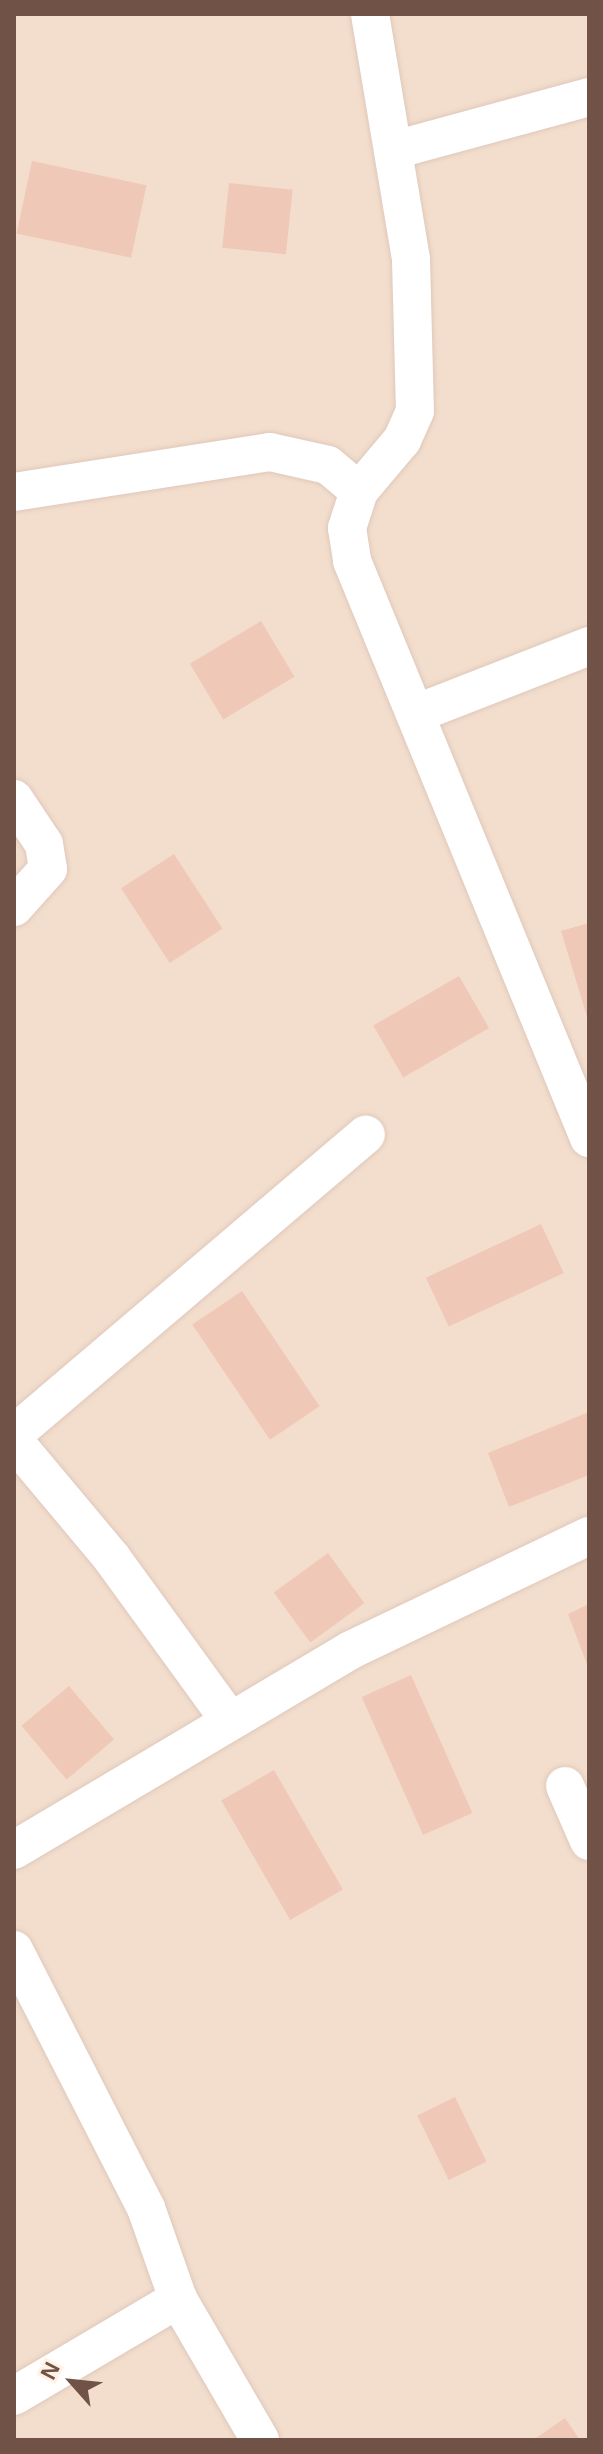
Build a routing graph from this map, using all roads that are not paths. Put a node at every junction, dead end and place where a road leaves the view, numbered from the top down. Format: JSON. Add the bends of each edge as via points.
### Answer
{"nodes":[{"id":1,"x":370,"y":14,"type":"edge"},
{"id":2,"x":589,"y":97,"type":"edge"},
{"id":3,"x":394,"y":150,"type":"junction"},
{"id":4,"x":359,"y":491,"type":"junction"},
{"id":5,"x":14,"y":492,"type":"edge"},
{"id":6,"x":589,"y":646,"type":"edge"},
{"id":7,"x":415,"y":714,"type":"junction"},
{"id":8,"x":14,"y":799,"type":"edge"},
{"id":9,"x":14,"y":907,"type":"edge"},
{"id":10,"x":586,"y":1119,"type":"edge"},
{"id":11,"x":366,"y":1134,"type":"dead end"},
{"id":12,"x":14,"y":1434,"type":"edge"},
{"id":13,"x":14,"y":1441,"type":"edge"},
{"id":14,"x":589,"y":1536,"type":"edge"},
{"id":15,"x":228,"y":1718,"type":"junction"},
{"id":16,"x":565,"y":1786,"type":"dead end"},
{"id":17,"x":589,"y":1841,"type":"edge"},
{"id":18,"x":14,"y":1850,"type":"edge"},
{"id":19,"x":14,"y":1950,"type":"edge"},
{"id":20,"x":178,"y":2299,"type":"junction"},
{"id":21,"x":14,"y":2396,"type":"edge"},
{"id":22,"x":260,"y":2440,"type":"edge"}],
"edges":[{"from":1,"to":3,"type":"street"},
{"from":2,"to":3,"type":"street"},
{"from":3,"to":4,"type":"street","via":[[411,260],[415,411],[402,440]]},
{"from":4,"to":5,"type":"street","via":[[328,465],[270,452]]},
{"from":4,"to":7,"type":"street","via":[[347,528],[352,561]]},
{"from":6,"to":7,"type":"street"},
{"from":7,"to":10,"type":"street"},
{"from":8,"to":9,"type":"street","via":[[44,844],[48,869]]},
{"from":11,"to":12,"type":"street"},
{"from":13,"to":15,"type":"street","via":[[111,1557]]},
{"from":14,"to":15,"type":"street","via":[[476,1585]]},
{"from":15,"to":18,"type":"street"},
{"from":16,"to":17,"type":"street"},
{"from":19,"to":20,"type":"street","via":[[146,2208]]},
{"from":20,"to":21,"type":"street"},
{"from":20,"to":22,"type":"street"}]}
